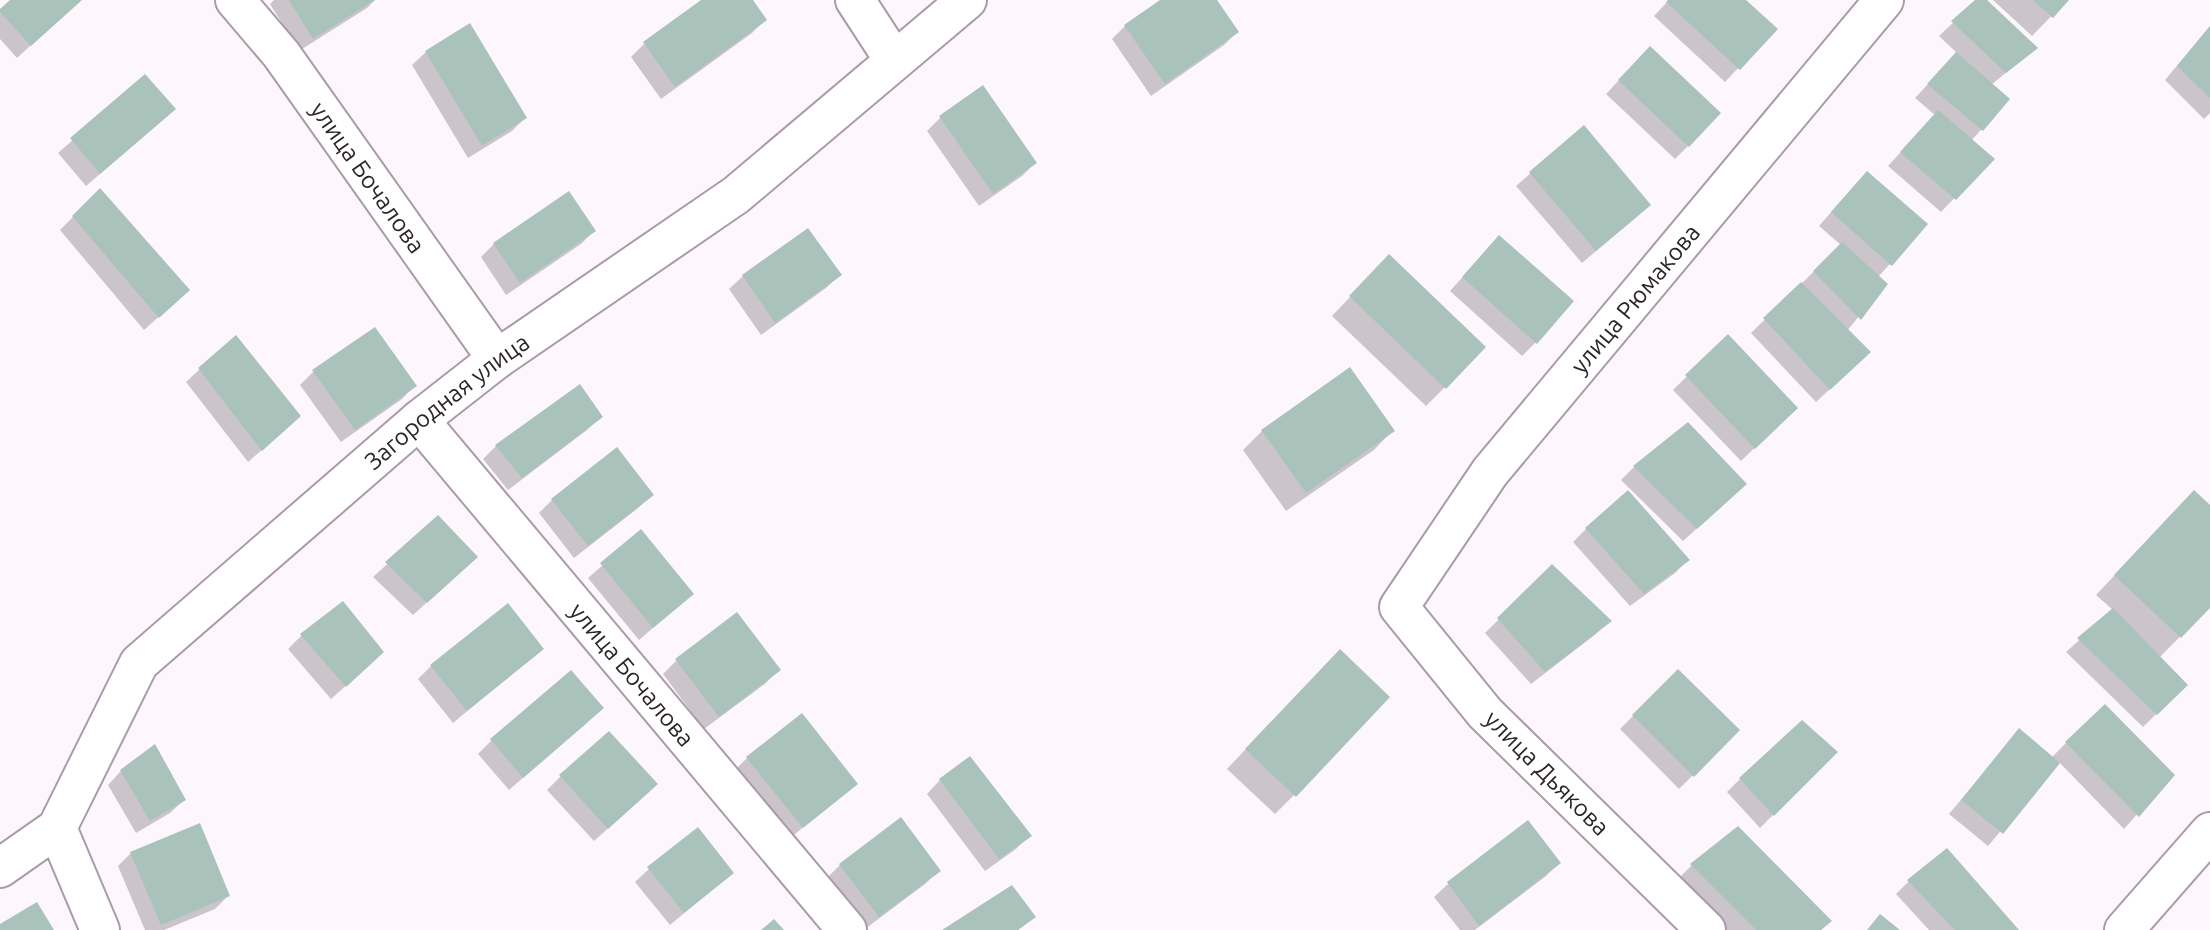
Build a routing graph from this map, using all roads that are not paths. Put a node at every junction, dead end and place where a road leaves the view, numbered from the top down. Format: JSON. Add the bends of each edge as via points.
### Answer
{"nodes":[{"id":1,"x":235,"y":0,"type":"edge"},
{"id":2,"x":855,"y":0,"type":"edge"},
{"id":3,"x":967,"y":0,"type":"edge"},
{"id":4,"x":1884,"y":0,"type":"edge"},
{"id":5,"x":894,"y":60,"type":"junction"},
{"id":6,"x":497,"y":359,"type":"junction"},
{"id":7,"x":419,"y":420,"type":"junction"},
{"id":8,"x":1399,"y":607,"type":"joint"},
{"id":9,"x":57,"y":828,"type":"junction"},
{"id":10,"x":2210,"y":832,"type":"edge"},
{"id":11,"x":0,"y":868,"type":"edge"},
{"id":12,"x":100,"y":930,"type":"edge"},
{"id":13,"x":847,"y":930,"type":"edge"},
{"id":14,"x":1706,"y":930,"type":"edge"},
{"id":15,"x":2123,"y":930,"type":"edge"}],
"edges":[{"from":1,"to":6,"type":"street","name":"улица Бочалова","via":[[281,54]]},
{"from":2,"to":5,"type":"street"},
{"from":3,"to":5,"type":"street","name":"Загородная улица"},
{"from":4,"to":8,"type":"street","name":"улица Рюмакова","via":[[1490,472]]},
{"from":5,"to":6,"type":"street","name":"Загородная улица","via":[[736,195]]},
{"from":6,"to":7,"type":"street","name":"Загородная улица"},
{"from":7,"to":9,"type":"street","name":"Загородная улица","via":[[139,663]]},
{"from":7,"to":13,"type":"street","name":"улица Бочалова"},
{"from":8,"to":14,"type":"street","name":"улица Дьякова","via":[[1486,713]]},
{"from":9,"to":11,"type":"street","name":"Загородная улица"},
{"from":9,"to":12,"type":"street"},
{"from":10,"to":15,"type":"street"}]}
